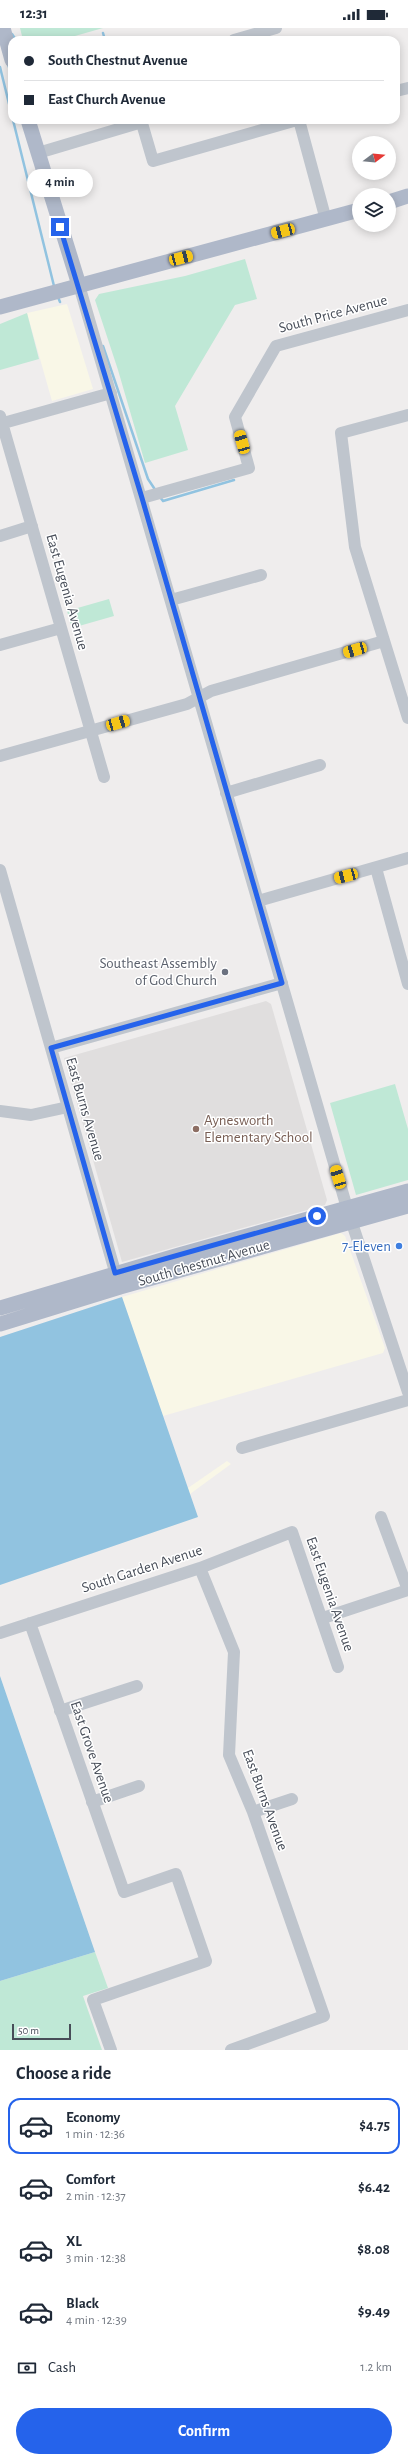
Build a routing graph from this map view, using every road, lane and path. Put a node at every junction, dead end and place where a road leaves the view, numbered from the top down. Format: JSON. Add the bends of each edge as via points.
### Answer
{"nodes":[{"id":1,"x":3,"y":28,"type":"edge"},
{"id":2,"x":276,"y":28,"type":"edge"},
{"id":3,"x":248,"y":36,"type":"edge"},
{"id":4,"x":8,"y":46,"type":"edge"},
{"id":5,"x":29,"y":124,"type":"edge"},
{"id":6,"x":132,"y":124,"type":"edge"},
{"id":7,"x":143,"y":124,"type":"edge"},
{"id":8,"x":284,"y":124,"type":"edge"},
{"id":9,"x":299,"y":124,"type":"edge"},
{"id":10,"x":38,"y":153,"type":"junction"},
{"id":11,"x":408,"y":196,"type":"edge"},
{"id":12,"x":396,"y":200,"type":"edge"},
{"id":13,"x":352,"y":212,"type":"edge"},
{"id":14,"x":326,"y":220,"type":"junction"},
{"id":15,"x":79,"y":285,"type":"junction"},
{"id":16,"x":0,"y":308,"type":"edge"},
{"id":17,"x":408,"y":310,"type":"edge"},
{"id":18,"x":110,"y":393,"type":"junction"},
{"id":19,"x":408,"y":415,"type":"edge"},
{"id":20,"x":1,"y":421,"type":"edge"},
{"id":21,"x":142,"y":498,"type":"junction"},
{"id":22,"x":32,"y":526,"type":"junction"},
{"id":23,"x":0,"y":536,"type":"edge"},
{"id":24,"x":261,"y":575,"type":"dead end"},
{"id":25,"x":171,"y":600,"type":"junction"},
{"id":26,"x":61,"y":628,"type":"junction"},
{"id":27,"x":384,"y":641,"type":"junction"},
{"id":28,"x":0,"y":645,"type":"edge"},
{"id":29,"x":199,"y":697,"type":"junction"},
{"id":30,"x":408,"y":718,"type":"edge"},
{"id":31,"x":90,"y":731,"type":"junction"},
{"id":32,"x":0,"y":756,"type":"edge"},
{"id":33,"x":320,"y":765,"type":"dead end"},
{"id":34,"x":104,"y":777,"type":"dead end"},
{"id":35,"x":226,"y":793,"type":"junction"},
{"id":36,"x":408,"y":858,"type":"edge"},
{"id":37,"x":376,"y":868,"type":"junction"},
{"id":38,"x":0,"y":870,"type":"edge"},
{"id":39,"x":258,"y":901,"type":"junction"},
{"id":40,"x":282,"y":983,"type":"junction"},
{"id":41,"x":408,"y":984,"type":"edge"},
{"id":42,"x":51,"y":1048,"type":"junction"},
{"id":43,"x":68,"y":1107,"type":"junction"},
{"id":44,"x":0,"y":1111,"type":"edge"},
{"id":45,"x":408,"y":1191,"type":"edge"},
{"id":46,"x":408,"y":1206,"type":"edge"},
{"id":47,"x":349,"y":1214,"type":"junction"},
{"id":48,"x":118,"y":1280,"type":"junction"},
{"id":49,"x":0,"y":1308,"type":"edge"},
{"id":50,"x":0,"y":1324,"type":"edge"},
{"id":51,"x":408,"y":1392,"type":"edge"},
{"id":52,"x":408,"y":1400,"type":"edge"},
{"id":53,"x":242,"y":1448,"type":"dead end"},
{"id":54,"x":381,"y":1517,"type":"dead end"},
{"id":55,"x":292,"y":1532,"type":"joint"},
{"id":56,"x":200,"y":1568,"type":"junction"},
{"id":57,"x":408,"y":1590,"type":"edge"},
{"id":58,"x":323,"y":1618,"type":"junction"},
{"id":59,"x":30,"y":1623,"type":"junction"},
{"id":60,"x":0,"y":1633,"type":"edge"},
{"id":61,"x":338,"y":1667,"type":"dead end"},
{"id":62,"x":137,"y":1686,"type":"dead end"},
{"id":63,"x":60,"y":1711,"type":"junction"},
{"id":64,"x":139,"y":1786,"type":"dead end"},
{"id":65,"x":292,"y":1799,"type":"dead end"},
{"id":66,"x":92,"y":1802,"type":"junction"},
{"id":67,"x":253,"y":1812,"type":"junction"},
{"id":68,"x":111,"y":2050,"type":"edge"},
{"id":69,"x":231,"y":2050,"type":"edge"}],
"edges":[{"from":1,"to":4,"type":"main road"},
{"from":2,"to":3,"type":"street"},
{"from":5,"to":10,"type":"main road"},
{"from":6,"to":10,"type":"street"},
{"from":7,"to":8,"type":"street","via":[[153,161]]},
{"from":9,"to":14,"type":"street"},
{"from":10,"to":15,"type":"main road"},
{"from":11,"to":12,"type":"main road"},
{"from":13,"to":14,"type":"main road"},
{"from":14,"to":15,"type":"main road"},
{"from":15,"to":16,"type":"main road"},
{"from":15,"to":18,"type":"street"},
{"from":17,"to":21,"type":"street","name":"South Price Avenue","via":[[276,346],[235,417],[248,468]]},
{"from":18,"to":20,"type":"street"},
{"from":18,"to":21,"type":"street"},
{"from":19,"to":27,"type":"street","via":[[341,433],[355,547]]},
{"from":20,"to":22,"type":"street","name":"East Eugenia Avenue"},
{"from":21,"to":25,"type":"street"},
{"from":22,"to":23,"type":"street"},
{"from":22,"to":26,"type":"street","name":"East Eugenia Avenue"},
{"from":24,"to":25,"type":"street"},
{"from":25,"to":29,"type":"street"},
{"from":26,"to":28,"type":"street"},
{"from":26,"to":31,"type":"street","name":"East Eugenia Avenue"},
{"from":27,"to":29,"type":"street","via":[[211,691]]},
{"from":27,"to":30,"type":"street"},
{"from":29,"to":31,"type":"street","via":[[187,704]]},
{"from":29,"to":35,"type":"street"},
{"from":31,"to":32,"type":"street"},
{"from":31,"to":34,"type":"street","name":"East Eugenia Avenue"},
{"from":33,"to":35,"type":"street"},
{"from":35,"to":39,"type":"street"},
{"from":36,"to":37,"type":"street"},
{"from":37,"to":39,"type":"street"},
{"from":37,"to":41,"type":"street"},
{"from":38,"to":42,"type":"street","name":"East Burns Avenue"},
{"from":39,"to":40,"type":"street"},
{"from":40,"to":42,"type":"street"},
{"from":40,"to":47,"type":"street"},
{"from":42,"to":43,"type":"street","name":"East Burns Avenue"},
{"from":43,"to":44,"type":"street","via":[[31,1115]]},
{"from":43,"to":48,"type":"street","name":"East Burns Avenue"},
{"from":45,"to":47,"type":"main road","name":"South Chestnut Avenue"},
{"from":46,"to":47,"type":"main road","name":"South Chestnut Avenue"},
{"from":47,"to":48,"type":"main road","name":"South Chestnut Avenue"},
{"from":47,"to":51,"type":"street"},
{"from":48,"to":49,"type":"main road","name":"South Chestnut Avenue"},
{"from":48,"to":50,"type":"main road","name":"South Chestnut Avenue"},
{"from":52,"to":53,"type":"street"},
{"from":54,"to":57,"type":"street"},
{"from":55,"to":56,"type":"street","name":"South Garden Avenue"},
{"from":55,"to":58,"type":"street","name":"East Eugenia Avenue"},
{"from":56,"to":59,"type":"street","name":"South Garden Avenue"},
{"from":56,"to":67,"type":"street","name":"East Burns Avenue","via":[[234,1652],[229,1755]]},
{"from":57,"to":58,"type":"street"},
{"from":58,"to":61,"type":"street","name":"East Eugenia Avenue"},
{"from":59,"to":60,"type":"street","name":"South Garden Avenue"},
{"from":59,"to":63,"type":"street","name":"East Grove Avenue"},
{"from":62,"to":63,"type":"street"},
{"from":63,"to":66,"type":"street","name":"East Grove Avenue"},
{"from":64,"to":66,"type":"street"},
{"from":65,"to":67,"type":"street"},
{"from":66,"to":68,"type":"street","name":"East Grove Avenue","via":[[124,1892],[176,1874],[206,1960],[93,2000]]},
{"from":67,"to":69,"type":"street","name":"East Burns Avenue","via":[[324,2016]]}]}
